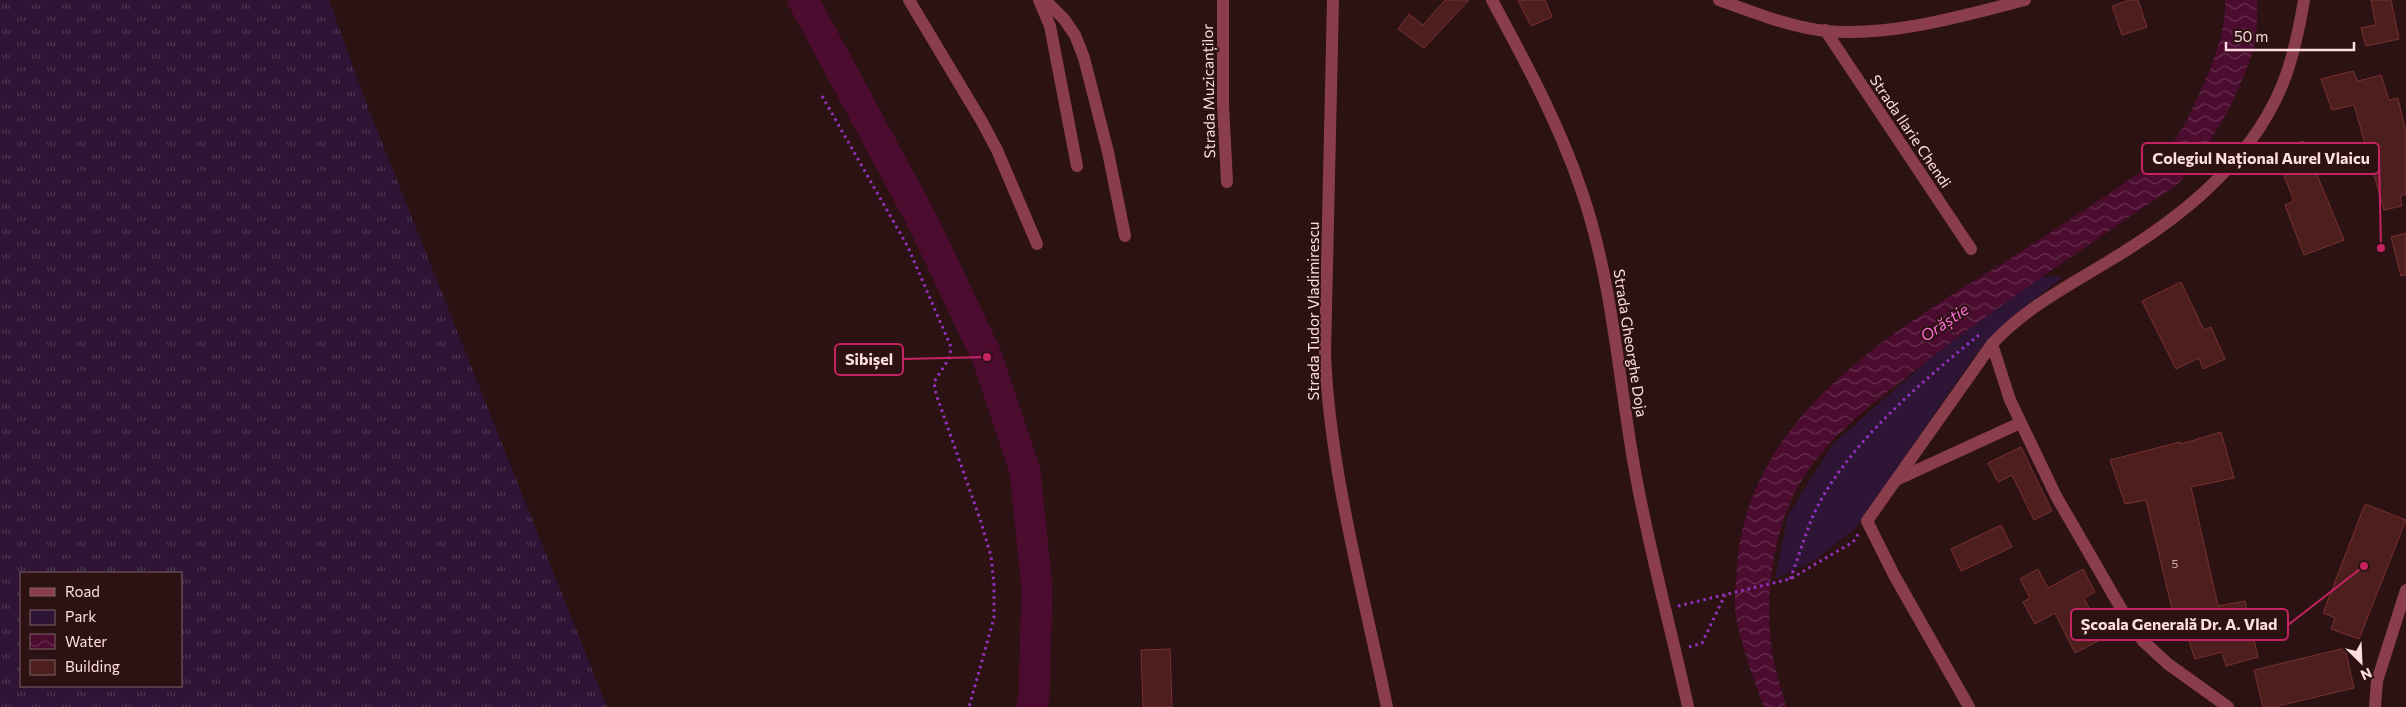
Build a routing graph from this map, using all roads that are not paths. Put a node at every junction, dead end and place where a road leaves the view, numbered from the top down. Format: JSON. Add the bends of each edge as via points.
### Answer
{"nodes":[{"id":1,"x":909,"y":0,"type":"edge"},
{"id":2,"x":1039,"y":0,"type":"edge"},
{"id":3,"x":1045,"y":0,"type":"edge"},
{"id":4,"x":1223,"y":0,"type":"edge"},
{"id":5,"x":1333,"y":0,"type":"edge"},
{"id":6,"x":1492,"y":0,"type":"edge"},
{"id":7,"x":1719,"y":0,"type":"edge"},
{"id":8,"x":2025,"y":0,"type":"edge"},
{"id":9,"x":2304,"y":0,"type":"edge"},
{"id":10,"x":1824,"y":30,"type":"junction"},
{"id":11,"x":1077,"y":166,"type":"dead end"},
{"id":12,"x":1227,"y":182,"type":"dead end"},
{"id":13,"x":1125,"y":236,"type":"dead end"},
{"id":14,"x":1037,"y":244,"type":"dead end"},
{"id":15,"x":1971,"y":249,"type":"dead end"},
{"id":16,"x":1992,"y":344,"type":"junction"},
{"id":17,"x":2020,"y":423,"type":"junction"},
{"id":18,"x":1896,"y":480,"type":"junction"},
{"id":19,"x":2406,"y":590,"type":"edge"},
{"id":20,"x":1387,"y":707,"type":"edge"},
{"id":21,"x":1688,"y":707,"type":"edge"},
{"id":22,"x":1969,"y":707,"type":"edge"},
{"id":23,"x":2228,"y":707,"type":"edge"},
{"id":24,"x":2375,"y":707,"type":"edge"}],
"edges":[{"from":1,"to":14,"type":"street","via":[[956,75],[997,150]]},
{"from":2,"to":11,"type":"street","via":[[1050,26]]},
{"from":3,"to":13,"type":"street","via":[[1075,35],[1084,58]]},
{"from":4,"to":12,"type":"street","name":"Strada Muzicanților"},
{"from":5,"to":20,"type":"street","name":"Strada Tudor Vladimirescu","via":[[1325,354],[1327,401],[1342,495]]},
{"from":6,"to":21,"type":"street","name":"Strada Gheorghe Doja","via":[[1553,117],[1595,234],[1613,318],[1640,498]]},
{"from":7,"to":10,"type":"street","via":[[1789,23]]},
{"from":8,"to":10,"type":"street","via":[[1943,20],[1893,28],[1859,32]]},
{"from":9,"to":16,"type":"street","via":[[2290,63],[2280,89],[2246,148],[2188,206],[2011,324]]},
{"from":10,"to":15,"type":"street","name":"Strada Ilarie Chendi"},
{"from":16,"to":17,"type":"street"},
{"from":16,"to":18,"type":"street"},
{"from":17,"to":18,"type":"street"},
{"from":17,"to":23,"type":"street","via":[[2056,496],[2143,641],[2168,664]]},
{"from":18,"to":22,"type":"street","via":[[1867,521]]},
{"from":19,"to":24,"type":"street","via":[[2377,681]]}]}
